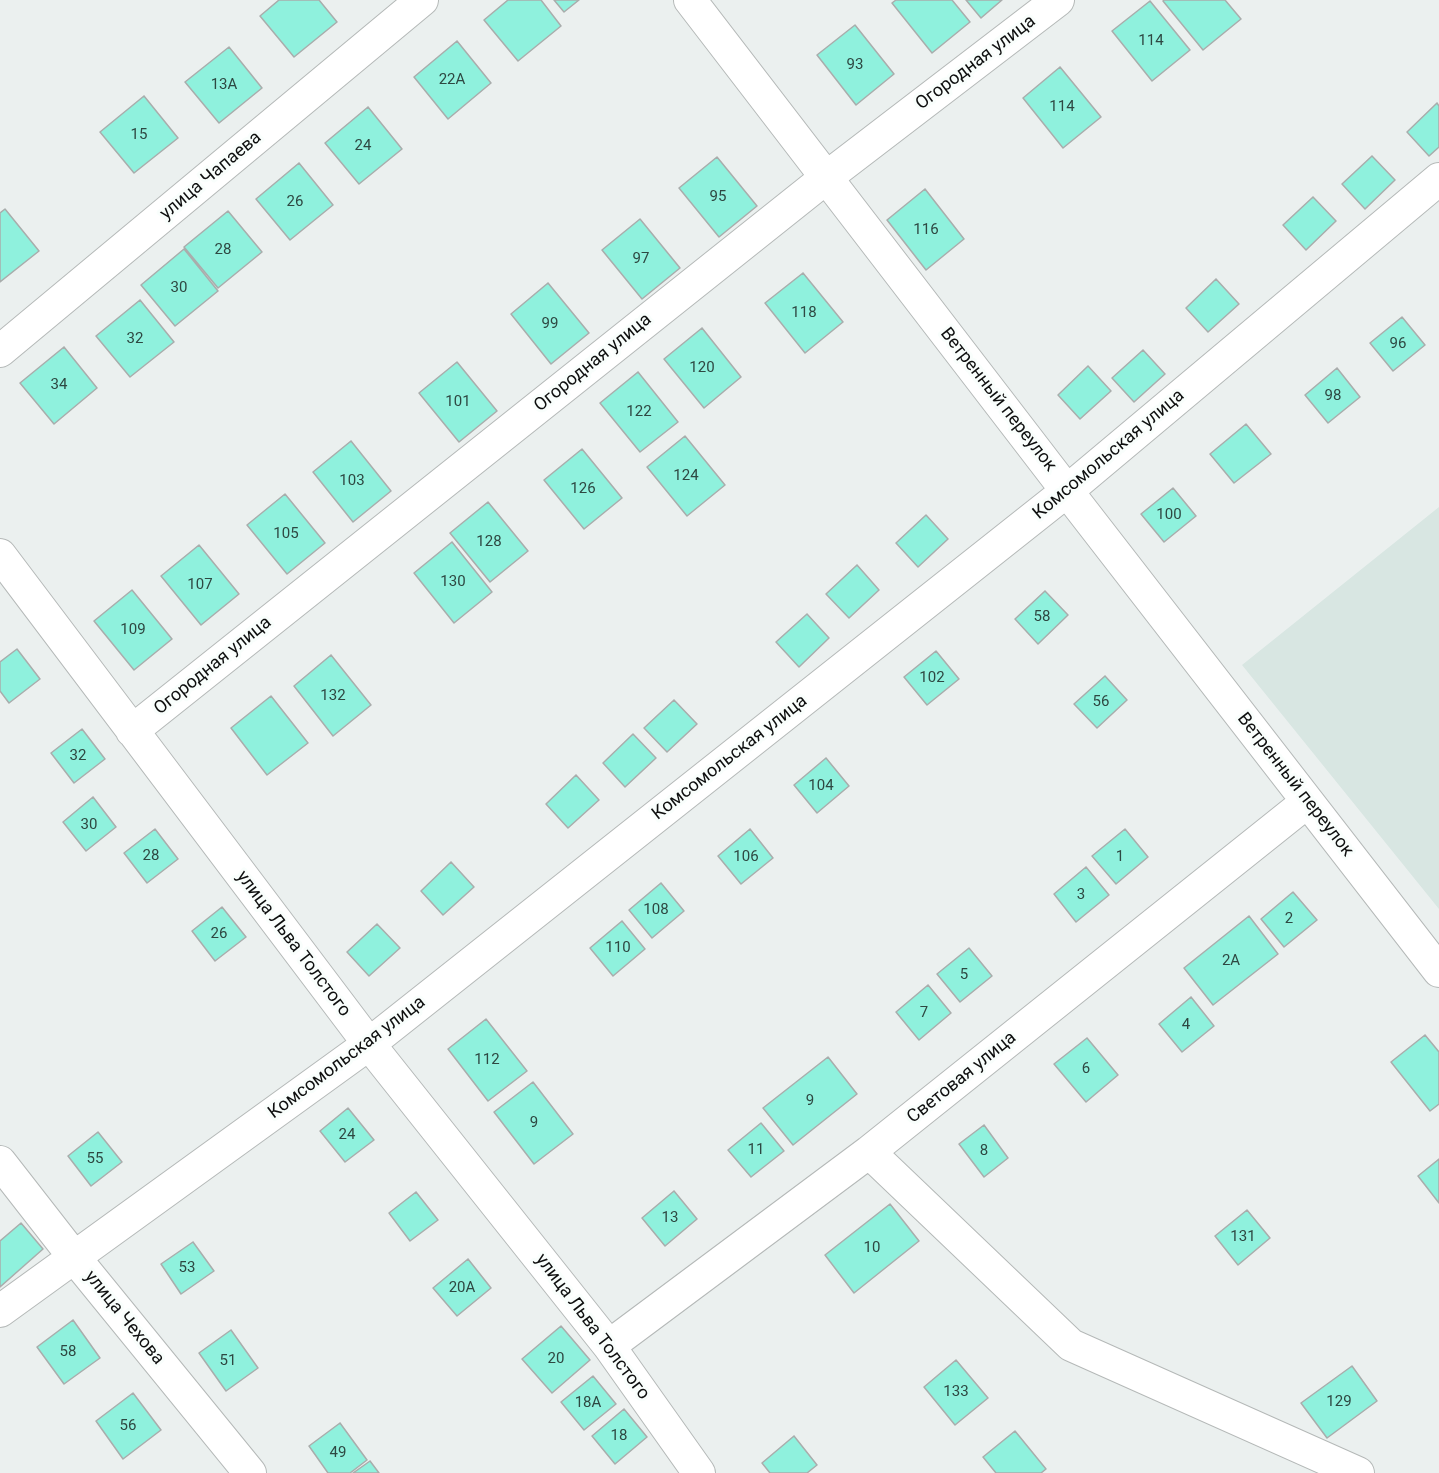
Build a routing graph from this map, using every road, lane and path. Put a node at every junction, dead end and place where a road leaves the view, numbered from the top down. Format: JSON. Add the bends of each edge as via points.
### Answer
{"nodes":[{"id":1,"x":422,"y":0,"type":"edge"},
{"id":2,"x":690,"y":0,"type":"edge"},
{"id":3,"x":1058,"y":0,"type":"edge"},
{"id":4,"x":827,"y":177,"type":"junction"},
{"id":5,"x":1439,"y":179,"type":"edge"},
{"id":6,"x":0,"y":351,"type":"edge"},
{"id":7,"x":1067,"y":491,"type":"junction"},
{"id":8,"x":0,"y":555,"type":"edge"},
{"id":9,"x":132,"y":731,"type":"junction"},
{"id":10,"x":1307,"y":802,"type":"junction"},
{"id":11,"x":1439,"y":971,"type":"edge"},
{"id":12,"x":369,"y":1044,"type":"junction"},
{"id":13,"x":869,"y":1152,"type":"junction"},
{"id":14,"x":0,"y":1161,"type":"edge"},
{"id":15,"x":74,"y":1257,"type":"junction"},
{"id":16,"x":0,"y":1311,"type":"edge"},
{"id":17,"x":609,"y":1346,"type":"junction"},
{"id":18,"x":250,"y":1473,"type":"edge"},
{"id":19,"x":699,"y":1473,"type":"edge"},
{"id":20,"x":1358,"y":1473,"type":"edge"}],
"edges":[{"from":1,"to":6,"type":"street","name":"улица Чапаева"},
{"from":2,"to":4,"type":"street","name":"Ветренный переулок"},
{"from":3,"to":4,"type":"street","name":"Огородная улица"},
{"from":4,"to":7,"type":"street","name":"Ветренный переулок"},
{"from":4,"to":9,"type":"street","name":"Огородная улица"},
{"from":5,"to":7,"type":"street","name":"Комсомольская улица"},
{"from":7,"to":10,"type":"street","name":"Ветренный переулок"},
{"from":7,"to":12,"type":"street","name":"Комсомольская улица"},
{"from":8,"to":9,"type":"street","name":"улица Льва Толстого"},
{"from":9,"to":12,"type":"street","name":"улица Льва Толстого"},
{"from":10,"to":11,"type":"street","name":"Ветренный переулок"},
{"from":10,"to":13,"type":"street","name":"Световая улица"},
{"from":12,"to":15,"type":"street","name":"Комсомольская улица"},
{"from":12,"to":17,"type":"street","name":"улица Льва Толстого"},
{"from":13,"to":17,"type":"street","name":"Световая улица"},
{"from":13,"to":20,"type":"street","via":[[1071,1345]]},
{"from":14,"to":15,"type":"street","name":"улица Чехова"},
{"from":15,"to":16,"type":"street","name":"Комсомольская улица"},
{"from":15,"to":18,"type":"street","name":"улица Чехова"},
{"from":17,"to":19,"type":"street","name":"улица Льва Толстого"}]}
